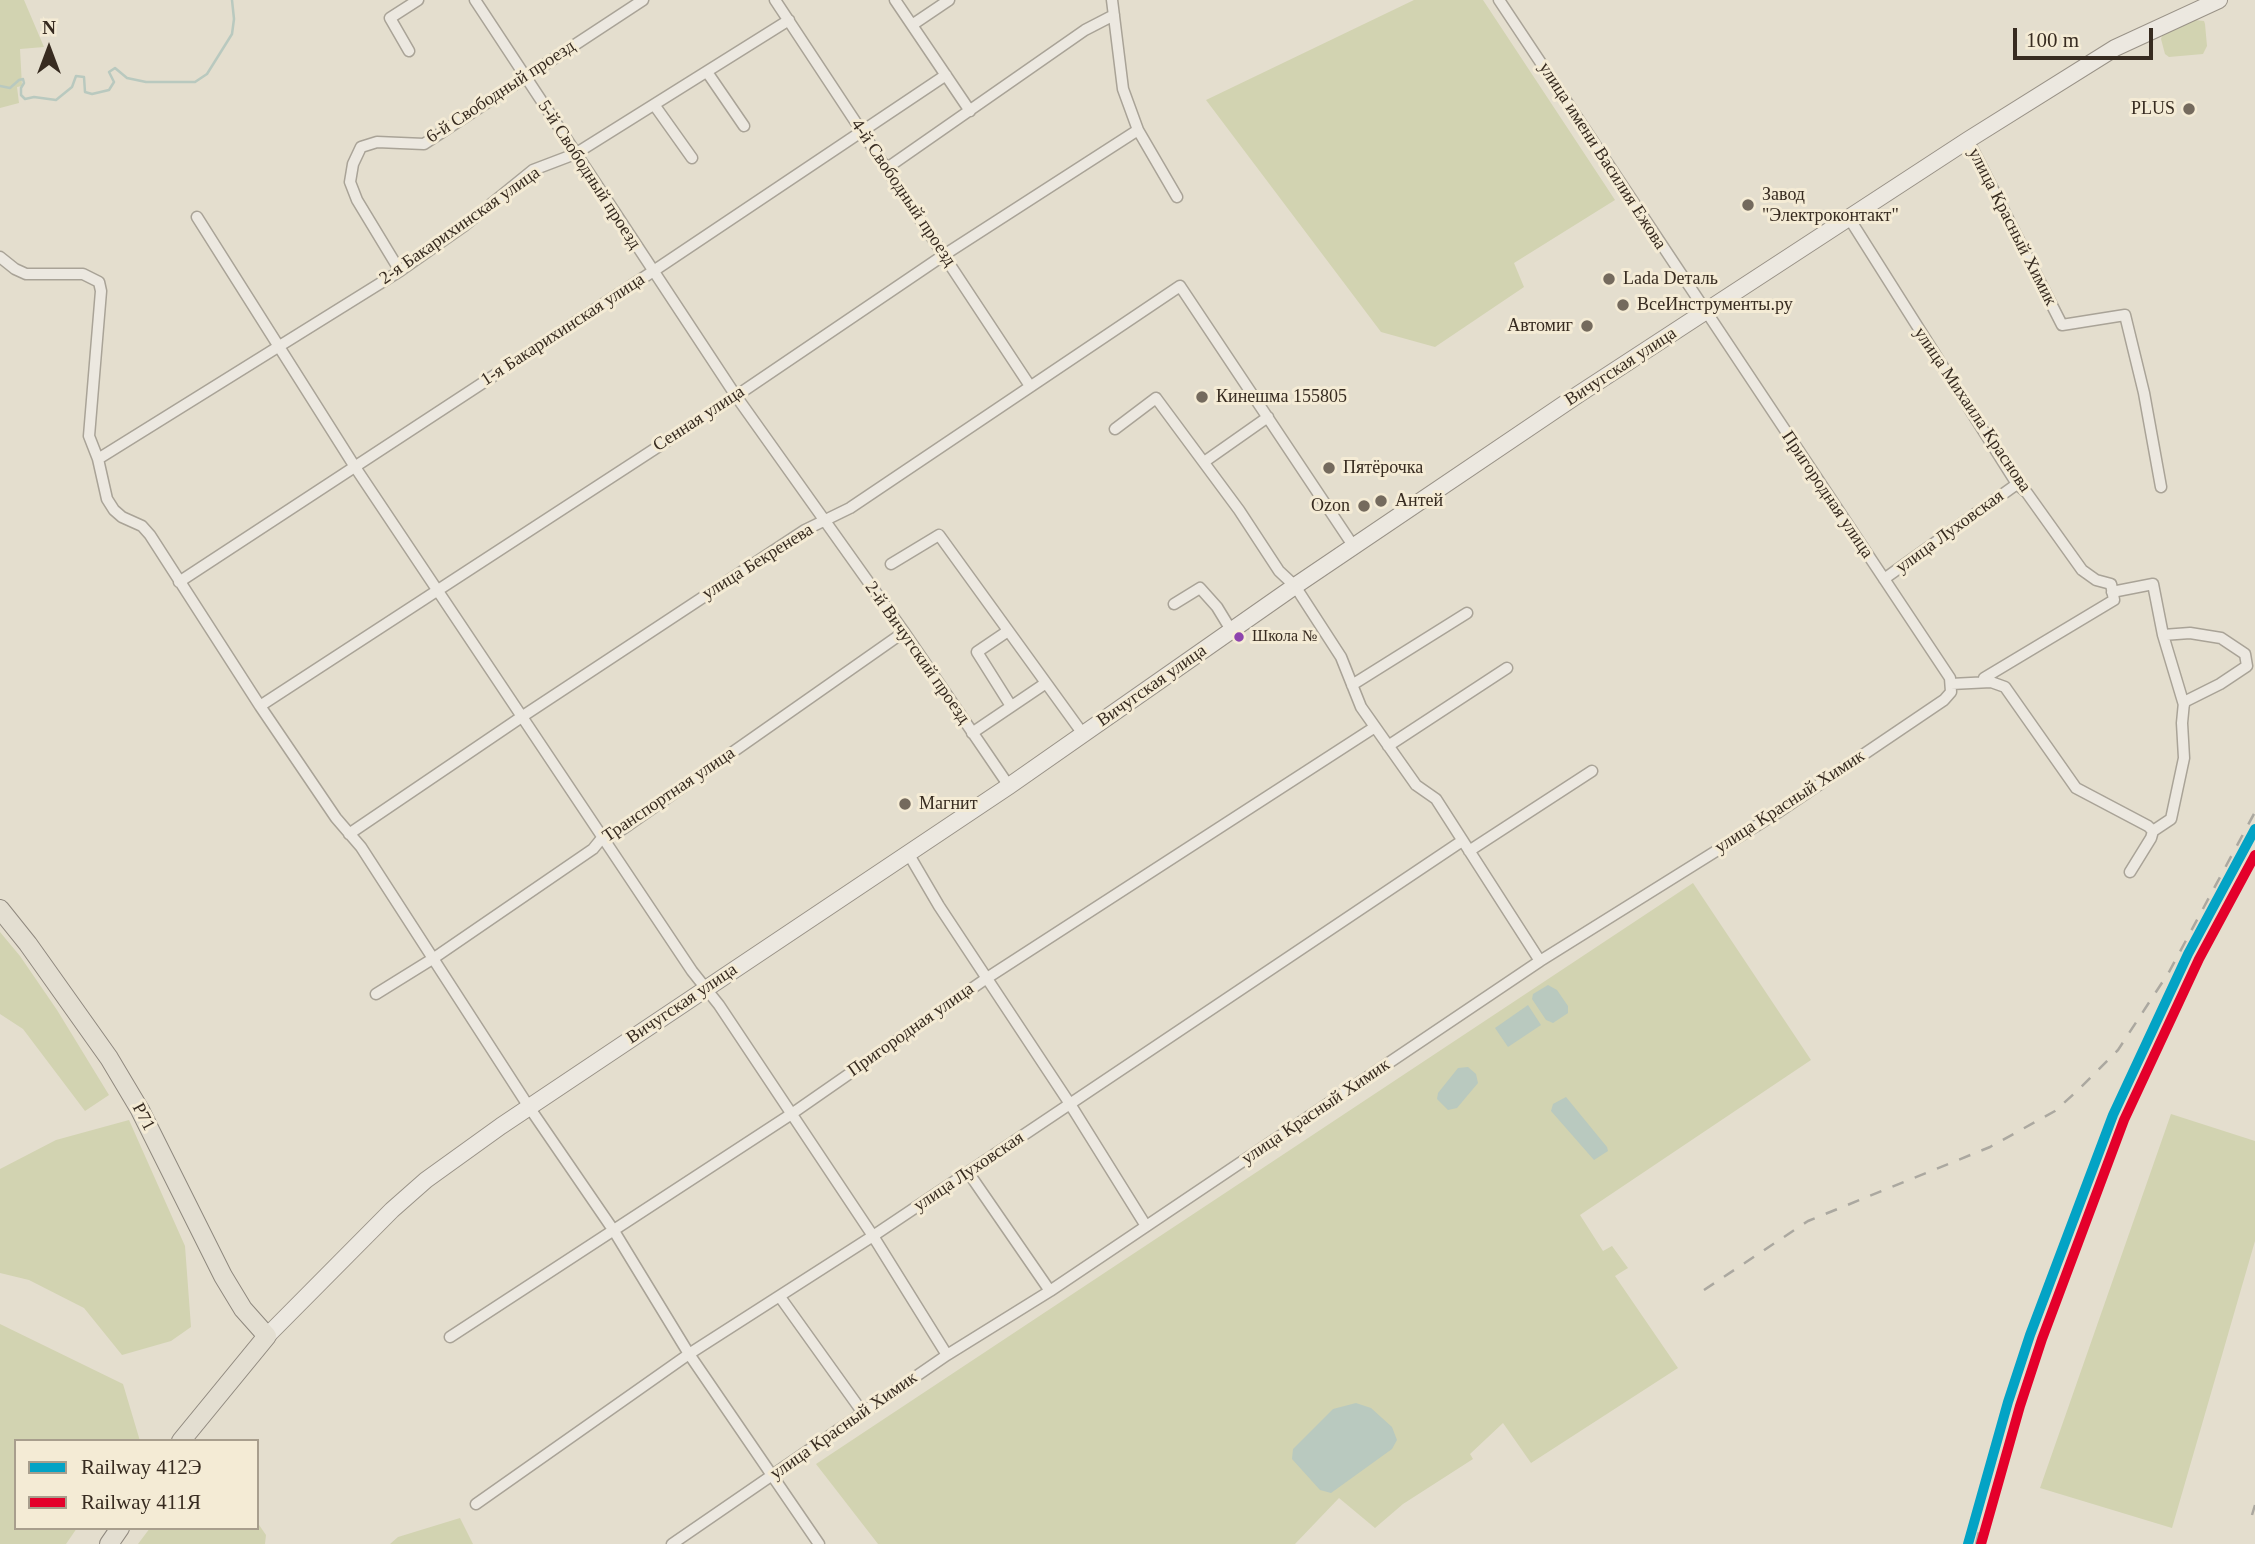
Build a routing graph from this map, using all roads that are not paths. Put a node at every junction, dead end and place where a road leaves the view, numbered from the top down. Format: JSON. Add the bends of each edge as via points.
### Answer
{"nodes":[{"id":1,"x":418,"y":0,"type":"edge"},
{"id":2,"x":475,"y":0,"type":"edge"},
{"id":3,"x":643,"y":0,"type":"edge"},
{"id":4,"x":775,"y":0,"type":"edge"},
{"id":5,"x":895,"y":0,"type":"edge"},
{"id":6,"x":949,"y":0,"type":"edge"},
{"id":7,"x":1112,"y":0,"type":"edge"},
{"id":8,"x":1499,"y":0,"type":"edge"},
{"id":9,"x":2219,"y":0,"type":"edge"},
{"id":10,"x":1114,"y":15,"type":"junction"},
{"id":11,"x":789,"y":20,"type":"junction"},
{"id":12,"x":912,"y":26,"type":"junction"},
{"id":13,"x":409,"y":51,"type":"dead end"},
{"id":14,"x":707,"y":72,"type":"junction"},
{"id":15,"x":946,"y":75,"type":"junction"},
{"id":16,"x":525,"y":77,"type":"junction"},
{"id":17,"x":655,"y":106,"type":"junction"},
{"id":18,"x":970,"y":111,"type":"junction"},
{"id":19,"x":744,"y":126,"type":"dead end"},
{"id":20,"x":1138,"y":130,"type":"junction"},
{"id":21,"x":862,"y":131,"type":"junction"},
{"id":22,"x":1968,"y":139,"type":"junction"},
{"id":23,"x":575,"y":154,"type":"junction"},
{"id":24,"x":692,"y":158,"type":"dead end"},
{"id":25,"x":887,"y":167,"type":"junction"},
{"id":26,"x":1178,"y":197,"type":"dead end"},
{"id":27,"x":197,"y":217,"type":"dead end"},
{"id":28,"x":1849,"y":218,"type":"junction"},
{"id":29,"x":944,"y":255,"type":"junction"},
{"id":30,"x":0,"y":257,"type":"edge"},
{"id":31,"x":400,"y":271,"type":"junction"},
{"id":32,"x":652,"y":272,"type":"junction"},
{"id":33,"x":1705,"y":312,"type":"junction"},
{"id":34,"x":280,"y":346,"type":"junction"},
{"id":35,"x":1030,"y":386,"type":"junction"},
{"id":36,"x":736,"y":396,"type":"junction"},
{"id":37,"x":1268,"y":417,"type":"junction"},
{"id":38,"x":1115,"y":429,"type":"dead end"},
{"id":39,"x":98,"y":459,"type":"junction"},
{"id":40,"x":1204,"y":462,"type":"junction"},
{"id":41,"x":355,"y":467,"type":"junction"},
{"id":42,"x":2017,"y":484,"type":"junction"},
{"id":43,"x":2161,"y":487,"type":"dead end"},
{"id":44,"x":825,"y":521,"type":"junction"},
{"id":45,"x":1354,"y":547,"type":"junction"},
{"id":46,"x":891,"y":564,"type":"dead end"},
{"id":47,"x":1884,"y":579,"type":"junction"},
{"id":48,"x":179,"y":582,"type":"junction"},
{"id":49,"x":1295,"y":586,"type":"junction"},
{"id":50,"x":2112,"y":588,"type":"junction"},
{"id":51,"x":437,"y":590,"type":"junction"},
{"id":52,"x":1174,"y":604,"type":"dead end"},
{"id":53,"x":1467,"y":613,"type":"dead end"},
{"id":54,"x":1009,"y":631,"type":"junction"},
{"id":55,"x":1231,"y":631,"type":"junction"},
{"id":56,"x":904,"y":632,"type":"junction"},
{"id":57,"x":2163,"y":635,"type":"junction"},
{"id":58,"x":1507,"y":668,"type":"dead end"},
{"id":59,"x":1984,"y":678,"type":"dead end"},
{"id":60,"x":1950,"y":681,"type":"junction"},
{"id":61,"x":1046,"y":683,"type":"junction"},
{"id":62,"x":1352,"y":685,"type":"junction"},
{"id":63,"x":2184,"y":705,"type":"junction"},
{"id":64,"x":260,"y":706,"type":"junction"},
{"id":65,"x":1012,"y":706,"type":"junction"},
{"id":66,"x":523,"y":716,"type":"junction"},
{"id":67,"x":1375,"y":727,"type":"junction"},
{"id":68,"x":972,"y":733,"type":"junction"},
{"id":69,"x":1083,"y":734,"type":"junction"},
{"id":70,"x":1388,"y":746,"type":"junction"},
{"id":71,"x":1592,"y":771,"type":"dead end"},
{"id":72,"x":1009,"y":786,"type":"junction"},
{"id":73,"x":2152,"y":831,"type":"junction"},
{"id":74,"x":349,"y":834,"type":"junction"},
{"id":75,"x":602,"y":838,"type":"junction"},
{"id":76,"x":1466,"y":846,"type":"junction"},
{"id":77,"x":908,"y":853,"type":"junction"},
{"id":78,"x":2130,"y":872,"type":"dead end"},
{"id":79,"x":0,"y":909,"type":"edge"},
{"id":80,"x":434,"y":958,"type":"junction"},
{"id":81,"x":1540,"y":961,"type":"junction"},
{"id":82,"x":987,"y":978,"type":"junction"},
{"id":83,"x":706,"y":988,"type":"junction"},
{"id":84,"x":376,"y":994,"type":"dead end"},
{"id":85,"x":1070,"y":1104,"type":"junction"},
{"id":86,"x":529,"y":1107,"type":"junction"},
{"id":87,"x":790,"y":1115,"type":"junction"},
{"id":88,"x":968,"y":1172,"type":"junction"},
{"id":89,"x":1146,"y":1226,"type":"junction"},
{"id":90,"x":614,"y":1231,"type":"junction"},
{"id":91,"x":873,"y":1236,"type":"junction"},
{"id":92,"x":1049,"y":1291,"type":"junction"},
{"id":93,"x":780,"y":1297,"type":"junction"},
{"id":94,"x":267,"y":1336,"type":"junction"},
{"id":95,"x":450,"y":1337,"type":"dead end"},
{"id":96,"x":689,"y":1354,"type":"junction"},
{"id":97,"x":947,"y":1355,"type":"junction"},
{"id":98,"x":863,"y":1413,"type":"junction"},
{"id":99,"x":183,"y":1439,"type":"edge"},
{"id":100,"x":772,"y":1476,"type":"junction"},
{"id":101,"x":476,"y":1504,"type":"dead end"},
{"id":102,"x":672,"y":1544,"type":"edge"},
{"id":103,"x":819,"y":1544,"type":"edge"}],
"edges":[{"from":1,"to":13,"type":"street","via":[[390,18]]},
{"from":2,"to":16,"type":"street","name":"5-й Свободный проезд"},
{"from":3,"to":16,"type":"street","name":"6-й Свободный проезд"},
{"from":4,"to":11,"type":"street","name":"4-й Свободный проезд"},
{"from":5,"to":12,"type":"street"},
{"from":6,"to":12,"type":"street"},
{"from":7,"to":10,"type":"street"},
{"from":8,"to":33,"type":"street","name":"улица имени Василия Ежова"},
{"from":9,"to":22,"type":"main road","name":"Вичугская улица","via":[[2115,48]]},
{"from":10,"to":18,"type":"street","via":[[1085,30]]},
{"from":10,"to":20,"type":"street","via":[[1120,79]]},
{"from":11,"to":14,"type":"street","name":"2-я Бакарихинская улица"},
{"from":11,"to":21,"type":"street","name":"4-й Свободный проезд"},
{"from":12,"to":15,"type":"street"},
{"from":14,"to":17,"type":"street","name":"2-я Бакарихинская улица"},
{"from":14,"to":19,"type":"street"},
{"from":15,"to":18,"type":"street"},
{"from":15,"to":21,"type":"street","name":"1-я Бакарихинская улица"},
{"from":16,"to":23,"type":"street","name":"5-й Свободный проезд"},
{"from":16,"to":31,"type":"street","name":"6-й Свободный проезд","via":[[424,144],[369,143],[356,154],[350,182]]},
{"from":17,"to":23,"type":"street","name":"2-я Бакарихинская улица"},
{"from":17,"to":24,"type":"street"},
{"from":18,"to":25,"type":"street"},
{"from":20,"to":26,"type":"street"},
{"from":20,"to":29,"type":"street","name":"Сенная улица"},
{"from":21,"to":25,"type":"street","name":"4-й Свободный проезд"},
{"from":21,"to":32,"type":"street","name":"1-я Бакарихинская улица"},
{"from":22,"to":28,"type":"main road","name":"Вичугская улица"},
{"from":22,"to":43,"type":"street","name":"улица Красный Химик","via":[[2062,325],[2125,315]]},
{"from":23,"to":31,"type":"street","name":"2-я Бакарихинская улица","via":[[533,170]]},
{"from":23,"to":32,"type":"street","name":"5-й Свободный проезд"},
{"from":25,"to":29,"type":"street","name":"4-й Свободный проезд"},
{"from":27,"to":34,"type":"street"},
{"from":28,"to":33,"type":"main road","name":"Вичугская улица"},
{"from":28,"to":42,"type":"street","name":"улица Михаила Краснова"},
{"from":29,"to":35,"type":"street","name":"4-й Свободный проезд"},
{"from":29,"to":36,"type":"street","name":"Сенная улица"},
{"from":30,"to":39,"type":"street","via":[[26,274],[83,274],[99,282],[89,416],[89,436]]},
{"from":31,"to":34,"type":"street","name":"2-я Бакарихинская улица"},
{"from":32,"to":36,"type":"street","name":"5-й Свободный проезд"},
{"from":32,"to":41,"type":"street","name":"1-я Бакарихинская улица"},
{"from":33,"to":45,"type":"main road","name":"Вичугская улица"},
{"from":33,"to":47,"type":"street","name":"Пригородная улица"},
{"from":34,"to":39,"type":"street","name":"2-я Бакарихинская улица"},
{"from":34,"to":41,"type":"street"},
{"from":35,"to":37,"type":"street","name":"улица Бекренева","via":[[1180,286]]},
{"from":35,"to":44,"type":"street","name":"улица Бекренева"},
{"from":36,"to":44,"type":"street","name":"5-й Свободный проезд"},
{"from":36,"to":51,"type":"street","name":"Сенная улица"},
{"from":37,"to":40,"type":"street"},
{"from":37,"to":45,"type":"street"},
{"from":38,"to":40,"type":"street","via":[[1156,398]]},
{"from":39,"to":48,"type":"street","via":[[114,510],[142,526]]},
{"from":40,"to":49,"type":"street","via":[[1279,571]]},
{"from":41,"to":48,"type":"street","name":"1-я Бакарихинская улица"},
{"from":41,"to":51,"type":"street"},
{"from":42,"to":47,"type":"street","name":"улица Луховская"},
{"from":42,"to":50,"type":"street","name":"улица Михаила Краснова","via":[[2082,570]]},
{"from":44,"to":56,"type":"street","name":"2-й Вичугский проезд"},
{"from":44,"to":66,"type":"street","name":"улица Бекренева"},
{"from":45,"to":49,"type":"main road","name":"Вичугская улица"},
{"from":46,"to":54,"type":"street","via":[[939,535]]},
{"from":47,"to":60,"type":"street","name":"Пригородная улица"},
{"from":48,"to":64,"type":"street"},
{"from":49,"to":55,"type":"main road","name":"Вичугская улица"},
{"from":49,"to":62,"type":"street","via":[[1340,657]]},
{"from":50,"to":57,"type":"street","via":[[2153,584]]},
{"from":50,"to":59,"type":"street","via":[[2114,600]]},
{"from":51,"to":64,"type":"street","name":"Сенная улица"},
{"from":51,"to":66,"type":"street"},
{"from":52,"to":55,"type":"street","via":[[1200,588]]},
{"from":53,"to":62,"type":"street"},
{"from":54,"to":61,"type":"street"},
{"from":54,"to":65,"type":"street","via":[[977,652]]},
{"from":55,"to":69,"type":"main road","name":"Вичугская улица"},
{"from":56,"to":68,"type":"street","name":"2-й Вичугский проезд"},
{"from":56,"to":75,"type":"street","name":"Транспортная улица","via":[[622,829]]},
{"from":57,"to":63,"type":"street"},
{"from":57,"to":63,"type":"street","via":[[2221,638],[2245,654],[2247,666]]},
{"from":58,"to":70,"type":"street"},
{"from":60,"to":73,"type":"street","via":[[2005,687],[2076,788]]},
{"from":60,"to":81,"type":"street","name":"улица Красный Химик","via":[[1951,692],[1944,700],[1777,813]]},
{"from":61,"to":65,"type":"street"},
{"from":61,"to":69,"type":"street"},
{"from":62,"to":67,"type":"street"},
{"from":63,"to":73,"type":"street","via":[[2184,758],[2171,819]]},
{"from":64,"to":74,"type":"street"},
{"from":65,"to":68,"type":"street"},
{"from":66,"to":74,"type":"street","name":"улица Бекренева"},
{"from":66,"to":75,"type":"street"},
{"from":67,"to":70,"type":"street"},
{"from":67,"to":82,"type":"street","name":"Пригородная улица"},
{"from":68,"to":72,"type":"street","name":"2-й Вичугский проезд"},
{"from":69,"to":72,"type":"main road","name":"Вичугская улица"},
{"from":70,"to":76,"type":"street","via":[[1416,785],[1436,799]]},
{"from":71,"to":76,"type":"street","name":"улица Луховская"},
{"from":72,"to":77,"type":"main road","name":"Вичугская улица"},
{"from":73,"to":78,"type":"street"},
{"from":74,"to":80,"type":"street"},
{"from":75,"to":80,"type":"street","name":"Транспортная улица","via":[[593,849]]},
{"from":75,"to":83,"type":"street"},
{"from":76,"to":81,"type":"street"},
{"from":76,"to":85,"type":"street","name":"улица Луховская"},
{"from":77,"to":82,"type":"street"},
{"from":77,"to":83,"type":"main road","name":"Вичугская улица"},
{"from":79,"to":94,"type":"main road","name":"Р71","via":[[109,1058],[141,1110],[223,1276]]},
{"from":80,"to":84,"type":"street","name":"Транспортная улица"},
{"from":80,"to":86,"type":"street"},
{"from":81,"to":89,"type":"street","name":"улица Красный Химик"},
{"from":82,"to":85,"type":"street"},
{"from":82,"to":87,"type":"street","name":"Пригородная улица"},
{"from":83,"to":86,"type":"main road","name":"Вичугская улица"},
{"from":83,"to":87,"type":"street"},
{"from":85,"to":88,"type":"street","name":"улица Луховская"},
{"from":85,"to":89,"type":"street"},
{"from":86,"to":90,"type":"street"},
{"from":86,"to":94,"type":"main road","name":"Вичугская улица","via":[[459,1154],[392,1210]]},
{"from":87,"to":90,"type":"street","name":"Пригородная улица"},
{"from":87,"to":91,"type":"street"},
{"from":88,"to":91,"type":"street","name":"улица Луховская"},
{"from":88,"to":92,"type":"street"},
{"from":89,"to":92,"type":"street","name":"улица Красный Химик"},
{"from":90,"to":95,"type":"street","name":"Пригородная улица"},
{"from":90,"to":96,"type":"street"},
{"from":91,"to":93,"type":"street","name":"улица Луховская"},
{"from":91,"to":97,"type":"street"},
{"from":92,"to":97,"type":"street","name":"улица Красный Химик"},
{"from":93,"to":96,"type":"street","name":"улица Луховская"},
{"from":93,"to":98,"type":"street"},
{"from":94,"to":99,"type":"main road"},
{"from":96,"to":100,"type":"street"},
{"from":96,"to":101,"type":"street","name":"улица Луховская"},
{"from":97,"to":98,"type":"street","name":"улица Красный Химик"},
{"from":98,"to":100,"type":"street","name":"улица Красный Химик"},
{"from":100,"to":102,"type":"street","name":"улица Красный Химик"},
{"from":100,"to":103,"type":"street"}]}
